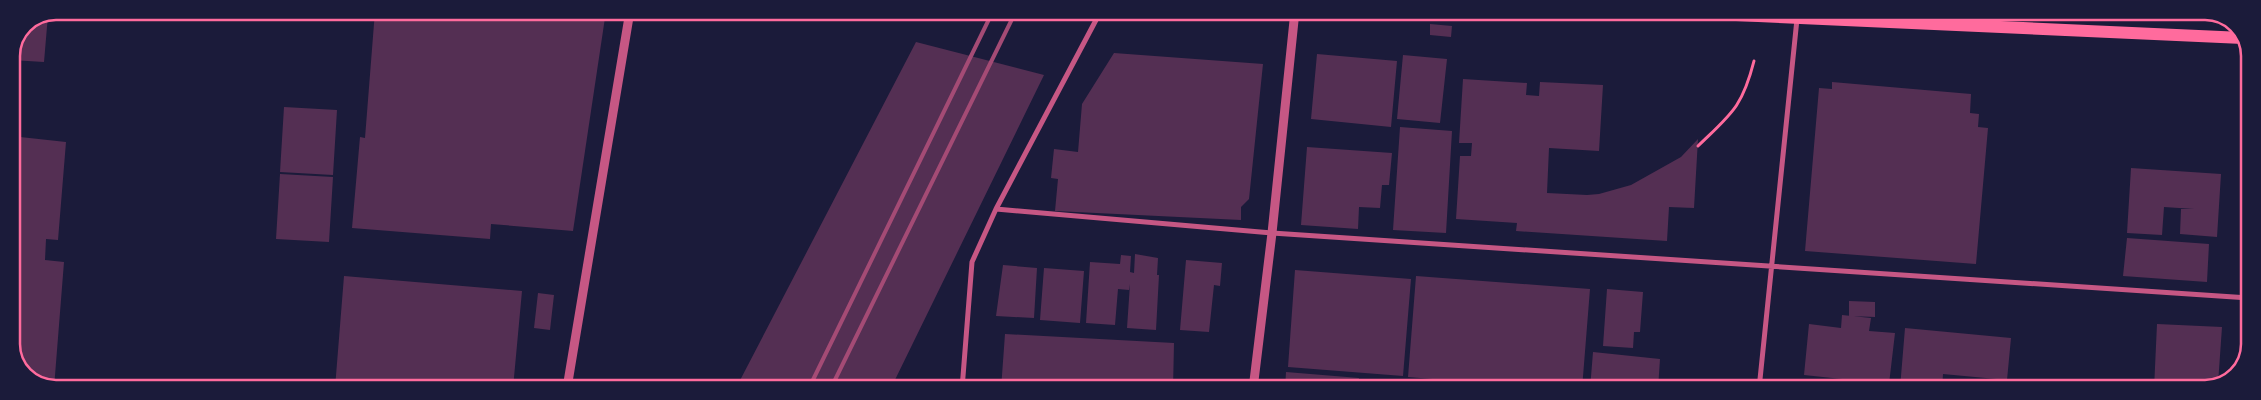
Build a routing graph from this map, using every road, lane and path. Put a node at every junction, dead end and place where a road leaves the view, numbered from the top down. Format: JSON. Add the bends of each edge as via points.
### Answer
{"nodes":[{"id":1,"x":628,"y":20,"type":"edge"},
{"id":2,"x":1096,"y":20,"type":"edge"},
{"id":3,"x":1294,"y":20,"type":"edge"},
{"id":4,"x":1797,"y":20,"type":"edge"},
{"id":5,"x":1895,"y":20,"type":"edge"},
{"id":6,"x":2236,"y":38,"type":"edge"},
{"id":7,"x":1754,"y":61,"type":"dead end"},
{"id":8,"x":1698,"y":146,"type":"dead end"},
{"id":9,"x":996,"y":209,"type":"junction"},
{"id":10,"x":1272,"y":233,"type":"junction"},
{"id":11,"x":1772,"y":265,"type":"junction"},
{"id":12,"x":2241,"y":297,"type":"edge"},
{"id":13,"x":568,"y":380,"type":"edge"},
{"id":14,"x":963,"y":380,"type":"edge"},
{"id":15,"x":1254,"y":380,"type":"edge"},
{"id":16,"x":1760,"y":380,"type":"edge"}],
"edges":[{"from":1,"to":13,"type":"street"},
{"from":2,"to":9,"type":"street"},
{"from":3,"to":10,"type":"street"},
{"from":4,"to":11,"type":"street"},
{"from":5,"to":6,"type":"main road"},
{"from":7,"to":8,"type":"path","via":[[1747,88],[1734,112]]},
{"from":9,"to":10,"type":"street"},
{"from":9,"to":14,"type":"street","via":[[972,262]]},
{"from":10,"to":11,"type":"street"},
{"from":10,"to":15,"type":"street"},
{"from":11,"to":12,"type":"street"},
{"from":11,"to":16,"type":"street"}]}
